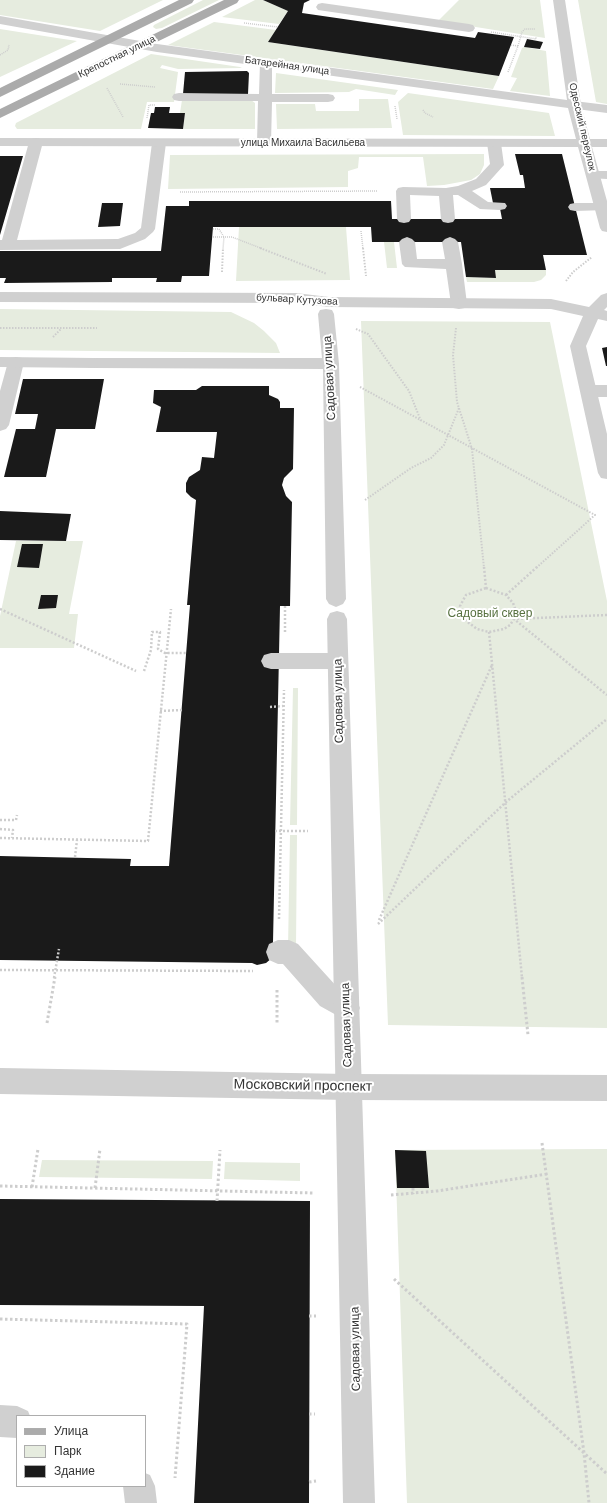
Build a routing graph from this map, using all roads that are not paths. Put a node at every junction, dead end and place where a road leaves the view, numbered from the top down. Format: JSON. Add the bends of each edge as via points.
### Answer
{"nodes":[{"id":1,"x":188,"y":0,"type":"edge"},
{"id":2,"x":233,"y":0,"type":"edge"},
{"id":3,"x":559,"y":0,"type":"edge"},
{"id":4,"x":384,"y":3,"type":"dead end"},
{"id":5,"x":322,"y":7,"type":"dead end"},
{"id":6,"x":371,"y":14,"type":"junction"},
{"id":7,"x":0,"y":20,"type":"edge"},
{"id":8,"x":469,"y":28,"type":"road end"},
{"id":9,"x":110,"y":39,"type":"junction"},
{"id":10,"x":142,"y":45,"type":"junction"},
{"id":11,"x":266,"y":63,"type":"junction"},
{"id":12,"x":0,"y":93,"type":"edge"},
{"id":13,"x":179,"y":97,"type":"dead end"},
{"id":14,"x":265,"y":98,"type":"junction"},
{"id":15,"x":328,"y":98,"type":"dead end"},
{"id":16,"x":574,"y":105,"type":"junction"},
{"id":17,"x":607,"y":109,"type":"edge"},
{"id":18,"x":0,"y":114,"type":"edge"},
{"id":19,"x":0,"y":142,"type":"edge"},
{"id":20,"x":36,"y":142,"type":"junction"},
{"id":21,"x":160,"y":143,"type":"junction"},
{"id":22,"x":264,"y":143,"type":"junction"},
{"id":23,"x":494,"y":143,"type":"junction"},
{"id":24,"x":584,"y":143,"type":"junction"},
{"id":25,"x":607,"y":143,"type":"edge"},
{"id":26,"x":593,"y":175,"type":"junction"},
{"id":27,"x":607,"y":175,"type":"edge"},
{"id":28,"x":454,"y":191,"type":"junction"},
{"id":29,"x":500,"y":206,"type":"dead end"},
{"id":30,"x":575,"y":207,"type":"dead end"},
{"id":31,"x":602,"y":207,"type":"junction"},
{"id":32,"x":404,"y":219,"type":"dead end"},
{"id":33,"x":448,"y":219,"type":"dead end"},
{"id":34,"x":607,"y":228,"type":"edge"},
{"id":35,"x":407,"y":242,"type":"dead end"},
{"id":36,"x":450,"y":242,"type":"dead end"},
{"id":37,"x":4,"y":245,"type":"edge"},
{"id":38,"x":454,"y":264,"type":"junction"},
{"id":39,"x":0,"y":297,"type":"edge"},
{"id":40,"x":607,"y":298,"type":"edge"},
{"id":41,"x":459,"y":304,"type":"junction"},
{"id":42,"x":328,"y":308,"type":"junction"},
{"id":43,"x":600,"y":314,"type":"edge"},
{"id":44,"x":8,"y":362,"type":"edge"},
{"id":45,"x":332,"y":364,"type":"junction"},
{"id":46,"x":607,"y":391,"type":"edge"},
{"id":47,"x":589,"y":392,"type":"junction"},
{"id":48,"x":0,"y":425,"type":"edge"},
{"id":49,"x":606,"y":467,"type":"edge"},
{"id":50,"x":278,"y":660,"type":"road end"},
{"id":51,"x":338,"y":661,"type":"junction"},
{"id":52,"x":278,"y":961,"type":"road end"},
{"id":53,"x":347,"y":1008,"type":"junction"},
{"id":54,"x":0,"y":1081,"type":"edge"},
{"id":55,"x":349,"y":1088,"type":"junction"},
{"id":56,"x":607,"y":1088,"type":"edge"},
{"id":57,"x":0,"y":1421,"type":"edge"},
{"id":58,"x":16,"y":1422,"type":"edge"},
{"id":59,"x":139,"y":1487,"type":"edge"},
{"id":60,"x":141,"y":1503,"type":"edge"},
{"id":61,"x":359,"y":1503,"type":"edge"}],
"edges":[{"from":1,"to":9,"type":"main road","name":"Крепостная улица"},
{"from":2,"to":10,"type":"main road","name":"Крепостная улица"},
{"from":3,"to":16,"type":"street","name":"Одесский переулок"},
{"from":4,"to":6,"type":"street"},
{"from":5,"to":6,"type":"street"},
{"from":6,"to":8,"type":"street"},
{"from":7,"to":9,"type":"street","name":"Батарейная улица"},
{"from":9,"to":10,"type":"street","name":"Батарейная улица"},
{"from":9,"to":12,"type":"main road","name":"Крепостная улица"},
{"from":10,"to":11,"type":"street","name":"Батарейная улица"},
{"from":10,"to":18,"type":"main road","name":"Крепостная улица"},
{"from":11,"to":14,"type":"street"},
{"from":11,"to":16,"type":"street","name":"Батарейная улица"},
{"from":13,"to":14,"type":"street"},
{"from":14,"to":15,"type":"street"},
{"from":14,"to":22,"type":"street"},
{"from":16,"to":17,"type":"street","name":"Батарейная улица"},
{"from":16,"to":24,"type":"street","name":"Одесский переулок"},
{"from":19,"to":20,"type":"street","name":"улица Михаила Васильева"},
{"from":20,"to":21,"type":"street","name":"улица Михаила Васильева"},
{"from":20,"to":37,"type":"street"},
{"from":21,"to":22,"type":"street","name":"улица Михаила Васильева"},
{"from":21,"to":37,"type":"street","via":[[148,229],[140,236],[120,244]]},
{"from":22,"to":23,"type":"street","name":"улица Михаила Васильева"},
{"from":23,"to":24,"type":"street","name":"улица Михаила Васильева"},
{"from":23,"to":28,"type":"street","via":[[497,165],[481,182]]},
{"from":24,"to":25,"type":"street","name":"улица Михаила Васильева"},
{"from":24,"to":26,"type":"street","name":"Одесский переулок"},
{"from":26,"to":27,"type":"street"},
{"from":26,"to":31,"type":"street","name":"Одесский переулок"},
{"from":28,"to":29,"type":"street","via":[[485,206]]},
{"from":28,"to":32,"type":"street","via":[[403,191]]},
{"from":28,"to":33,"type":"street"},
{"from":30,"to":31,"type":"street"},
{"from":31,"to":34,"type":"street","name":"Одесский переулок"},
{"from":35,"to":38,"type":"street","via":[[410,264]]},
{"from":36,"to":38,"type":"street"},
{"from":38,"to":41,"type":"street"},
{"from":39,"to":42,"type":"street","name":"бульвар Кутузова","via":[[296,298]]},
{"from":40,"to":43,"type":"street"},
{"from":41,"to":42,"type":"street","name":"бульвар Кутузова"},
{"from":41,"to":43,"type":"street","name":"бульвар Кутузова","via":[[551,304]]},
{"from":42,"to":45,"type":"street","name":"Садовая улица"},
{"from":43,"to":47,"type":"street","via":[[578,346]]},
{"from":44,"to":45,"type":"street"},
{"from":44,"to":48,"type":"street"},
{"from":45,"to":51,"type":"street","name":"Садовая улица"},
{"from":46,"to":47,"type":"street"},
{"from":47,"to":49,"type":"street"},
{"from":50,"to":51,"type":"street"},
{"from":51,"to":53,"type":"street","name":"Садовая улица"},
{"from":52,"to":53,"type":"street","via":[[289,952],[328,997]]},
{"from":53,"to":55,"type":"street","name":"Садовая улица"},
{"from":54,"to":55,"type":"street","name":"Московский проспект"},
{"from":55,"to":56,"type":"street","name":"Московский проспект"},
{"from":55,"to":61,"type":"street","name":"Садовая улица"},
{"from":57,"to":58,"type":"street"},
{"from":59,"to":60,"type":"street"}]}
